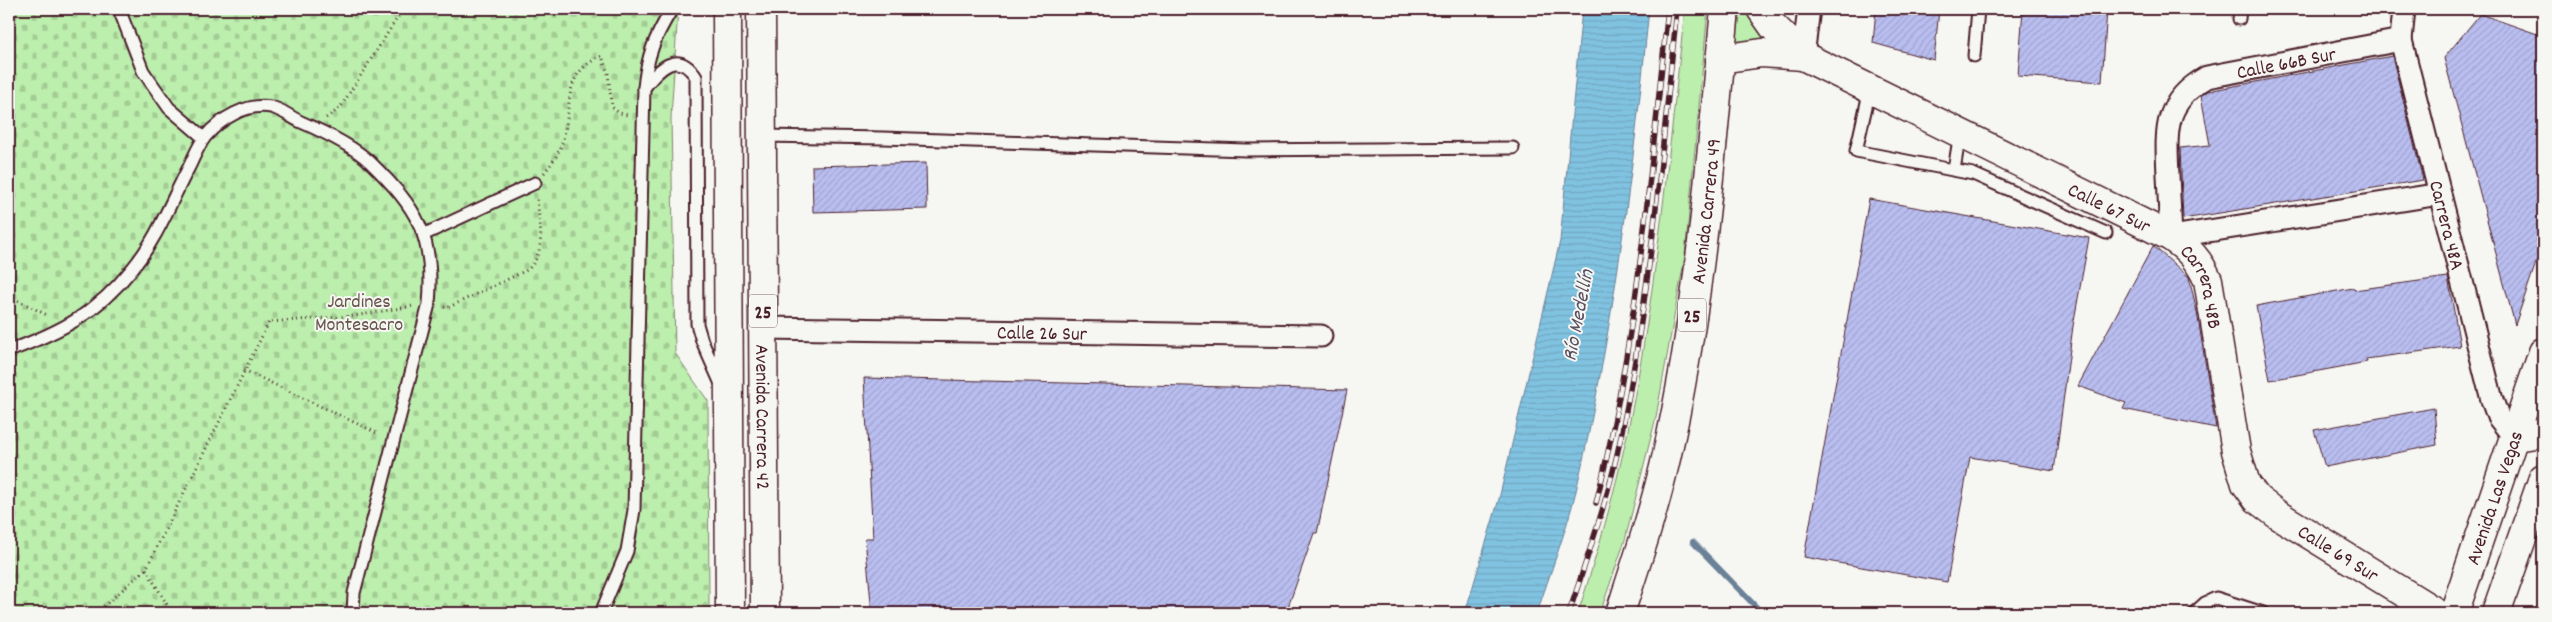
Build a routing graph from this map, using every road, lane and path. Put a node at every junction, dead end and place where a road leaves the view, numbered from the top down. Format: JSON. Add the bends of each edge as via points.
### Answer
{"nodes":[{"id":1,"x":119,"y":9,"type":"edge"},
{"id":2,"x":403,"y":9,"type":"edge"},
{"id":3,"x":672,"y":9,"type":"edge"},
{"id":4,"x":727,"y":9,"type":"edge"},
{"id":5,"x":761,"y":9,"type":"edge"},
{"id":6,"x":1725,"y":9,"type":"edge"},
{"id":7,"x":1809,"y":9,"type":"edge"},
{"id":8,"x":1978,"y":9,"type":"edge"},
{"id":9,"x":2404,"y":9,"type":"edge"},
{"id":10,"x":1769,"y":15,"type":"edge"},
{"id":11,"x":2401,"y":40,"type":"junction"},
{"id":12,"x":1791,"y":55,"type":"junction"},
{"id":13,"x":1974,"y":56,"type":"dead end"},
{"id":14,"x":1720,"y":59,"type":"junction"},
{"id":15,"x":644,"y":88,"type":"junction"},
{"id":16,"x":1870,"y":89,"type":"junction"},
{"id":17,"x":2180,"y":99,"type":"joint"},
{"id":18,"x":642,"y":115,"type":"junction"},
{"id":19,"x":314,"y":128,"type":"junction"},
{"id":20,"x":1960,"y":133,"type":"junction"},
{"id":21,"x":762,"y":136,"type":"junction"},
{"id":22,"x":204,"y":138,"type":"junction"},
{"id":23,"x":1513,"y":148,"type":"dead end"},
{"id":24,"x":1954,"y":170,"type":"junction"},
{"id":25,"x":535,"y":183,"type":"junction"},
{"id":26,"x":2440,"y":194,"type":"junction"},
{"id":27,"x":2106,"y":233,"type":"dead end"},
{"id":28,"x":425,"y":234,"type":"junction"},
{"id":29,"x":2171,"y":237,"type":"junction"},
{"id":30,"x":9,"y":296,"type":"edge"},
{"id":31,"x":429,"y":304,"type":"junction"},
{"id":32,"x":68,"y":326,"type":"junction"},
{"id":33,"x":763,"y":328,"type":"junction"},
{"id":34,"x":1321,"y":336,"type":"dead end"},
{"id":35,"x":9,"y":351,"type":"edge"},
{"id":36,"x":2543,"y":352,"type":"edge"},
{"id":37,"x":244,"y":370,"type":"junction"},
{"id":38,"x":729,"y":402,"type":"junction"},
{"id":39,"x":2543,"y":433,"type":"edge"},
{"id":40,"x":2514,"y":437,"type":"junction"},
{"id":41,"x":394,"y":441,"type":"junction"},
{"id":42,"x":2543,"y":478,"type":"edge"},
{"id":43,"x":2246,"y":484,"type":"joint"},
{"id":44,"x":764,"y":538,"type":"junction"},
{"id":45,"x":146,"y":569,"type":"junction"},
{"id":46,"x":607,"y":595,"type":"junction"},
{"id":47,"x":96,"y":613,"type":"edge"},
{"id":48,"x":172,"y":613,"type":"edge"},
{"id":49,"x":353,"y":613,"type":"edge"},
{"id":50,"x":594,"y":613,"type":"edge"},
{"id":51,"x":601,"y":613,"type":"edge"},
{"id":52,"x":730,"y":613,"type":"edge"},
{"id":53,"x":741,"y":613,"type":"edge"},
{"id":54,"x":765,"y":613,"type":"edge"},
{"id":55,"x":1620,"y":613,"type":"edge"},
{"id":56,"x":2194,"y":613,"type":"edge"},
{"id":57,"x":2263,"y":613,"type":"edge"},
{"id":58,"x":2438,"y":613,"type":"edge"},
{"id":59,"x":2454,"y":613,"type":"edge"},
{"id":60,"x":2496,"y":613,"type":"edge"}],
"edges":[{"from":1,"to":22,"type":"lane","via":[[143,71],[169,108]]},
{"from":2,"to":19,"type":"path","via":[[340,108]]},
{"from":3,"to":15,"type":"lane","via":[[652,45]]},
{"from":4,"to":38,"type":"main road","name":"Avenida Carrera 42","number":"25"},
{"from":5,"to":21,"type":"main road","name":"Avenida Carrera 42","number":"25"},
{"from":6,"to":14,"type":"main road","name":"Avenida Carrera 49","number":"25"},
{"from":7,"to":12,"type":"street"},
{"from":8,"to":13,"type":"lane"},
{"from":9,"to":11,"type":"street","name":"Carrera 48A"},
{"from":10,"to":12,"type":"main road","name":"Calle 67 Sur"},
{"from":11,"to":17,"type":"street","name":"Calle 66B Sur","via":[[2207,77],[2190,87]]},
{"from":11,"to":26,"type":"street","name":"Carrera 48A"},
{"from":12,"to":14,"type":"main road","name":"Calle 67 Sur","via":[[1746,54]]},
{"from":12,"to":16,"type":"main road","name":"Calle 67 Sur"},
{"from":14,"to":55,"type":"main road","name":"Avenida Carrera 49","number":"25","via":[[1705,220],[1680,391],[1641,550]]},
{"from":15,"to":18,"type":"lane"},
{"from":15,"to":38,"type":"lane","via":[[666,64],[678,63],[690,68],[696,77],[697,324]]},
{"from":16,"to":20,"type":"main road","name":"Calle 67 Sur"},
{"from":16,"to":24,"type":"lane","via":[[1856,151]]},
{"from":17,"to":29,"type":"street","name":"Carrera 48B","via":[[2166,134]]},
{"from":18,"to":25,"type":"path","via":[[619,113],[612,106],[602,56],[589,61],[570,90],[559,152]]},
{"from":18,"to":46,"type":"lane","via":[[634,510],[627,552]]},
{"from":19,"to":22,"type":"lane","via":[[271,107],[247,109],[223,119]]},
{"from":19,"to":28,"type":"lane","via":[[364,156],[398,190]]},
{"from":20,"to":24,"type":"lane"},
{"from":20,"to":29,"type":"main road","name":"Calle 67 Sur"},
{"from":21,"to":23,"type":"lane","via":[[1246,150]]},
{"from":21,"to":33,"type":"main road","name":"Avenida Carrera 42","number":"25"},
{"from":22,"to":32,"type":"lane","via":[[149,248],[109,295]]},
{"from":24,"to":27,"type":"lane","via":[[1973,174]]},
{"from":25,"to":28,"type":"lane"},
{"from":25,"to":31,"type":"path","via":[[541,246],[534,264],[447,308]]},
{"from":26,"to":29,"type":"street","name":"Calle 67 Sur"},
{"from":26,"to":40,"type":"street","name":"Carrera 48A","via":[[2492,400],[2498,417]]},
{"from":28,"to":31,"type":"lane","via":[[432,273]]},
{"from":29,"to":43,"type":"main road","name":"Carrera 48B","via":[[2199,260],[2208,280],[2236,451]]},
{"from":30,"to":32,"type":"path"},
{"from":31,"to":37,"type":"path","via":[[354,316],[269,322]]},
{"from":31,"to":41,"type":"lane"},
{"from":32,"to":35,"type":"lane"},
{"from":33,"to":34,"type":"street","name":"Calle 26 Sur"},
{"from":33,"to":44,"type":"main road","name":"Avenida Carrera 42","number":"25"},
{"from":36,"to":40,"type":"main road","name":"Avenida Las Vegas"},
{"from":37,"to":41,"type":"path"},
{"from":37,"to":45,"type":"path"},
{"from":38,"to":52,"type":"main road","name":"Avenida Carrera 42","number":"25"},
{"from":39,"to":40,"type":"main road"},
{"from":40,"to":59,"type":"main road","name":"Avenida Las Vegas"},
{"from":41,"to":49,"type":"lane","via":[[354,593]]},
{"from":42,"to":60,"type":"main road","name":"Avenida Las Vegas"},
{"from":43,"to":58,"type":"main road","name":"Calle 69 Sur","via":[[2257,499],[2278,516]]},
{"from":44,"to":53,"type":"main road"},
{"from":44,"to":54,"type":"main road","name":"Avenida Carrera 42","number":"25"},
{"from":45,"to":47,"type":"path"},
{"from":45,"to":48,"type":"path"},
{"from":46,"to":50,"type":"lane"},
{"from":46,"to":51,"type":"lane"},
{"from":56,"to":57,"type":"lane","via":[[2216,598]]}]}
